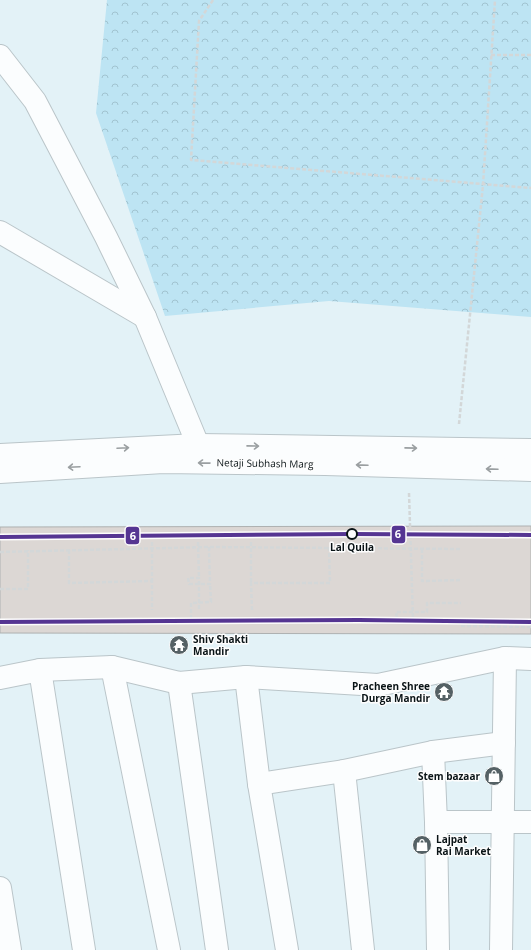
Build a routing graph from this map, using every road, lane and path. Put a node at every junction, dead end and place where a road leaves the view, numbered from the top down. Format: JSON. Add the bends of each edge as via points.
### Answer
{"nodes":[{"id":1,"x":213,"y":0,"type":"edge"},
{"id":2,"x":495,"y":0,"type":"edge"},
{"id":3,"x":491,"y":55,"type":"junction"},
{"id":4,"x":531,"y":55,"type":"edge"},
{"id":5,"x":0,"y":56,"type":"edge"},
{"id":6,"x":483,"y":185,"type":"junction"},
{"id":7,"x":531,"y":188,"type":"edge"},
{"id":8,"x":0,"y":232,"type":"edge"},
{"id":9,"x":145,"y":317,"type":"junction"},
{"id":10,"x":198,"y":445,"type":"junction"},
{"id":11,"x":457,"y":449,"type":"junction"},
{"id":12,"x":531,"y":450,"type":"edge"},
{"id":13,"x":0,"y":455,"type":"edge"},
{"id":14,"x":408,"y":466,"type":"junction"},
{"id":15,"x":531,"y":470,"type":"edge"},
{"id":16,"x":0,"y":472,"type":"edge"},
{"id":17,"x":152,"y":542,"type":"dead end"},
{"id":18,"x":198,"y":542,"type":"dead end"},
{"id":19,"x":251,"y":542,"type":"dead end"},
{"id":20,"x":209,"y":548,"type":"junction"},
{"id":21,"x":329,"y":548,"type":"junction"},
{"id":22,"x":422,"y":549,"type":"junction"},
{"id":23,"x":461,"y":549,"type":"dead end"},
{"id":24,"x":28,"y":550,"type":"junction"},
{"id":25,"x":69,"y":550,"type":"junction"},
{"id":26,"x":0,"y":552,"type":"edge"},
{"id":27,"x":199,"y":578,"type":"junction"},
{"id":28,"x":461,"y":580,"type":"dead end"},
{"id":29,"x":152,"y":581,"type":"junction"},
{"id":30,"x":251,"y":583,"type":"junction"},
{"id":31,"x":210,"y":584,"type":"junction"},
{"id":32,"x":0,"y":589,"type":"edge"},
{"id":33,"x":461,"y":603,"type":"dead end"},
{"id":34,"x":152,"y":610,"type":"dead end"},
{"id":35,"x":199,"y":610,"type":"dead end"},
{"id":36,"x":252,"y":610,"type":"dead end"},
{"id":37,"x":191,"y":618,"type":"dead end"},
{"id":38,"x":461,"y":626,"type":"dead end"},
{"id":39,"x":531,"y":627,"type":"edge"},
{"id":40,"x":505,"y":658,"type":"junction"},
{"id":41,"x":531,"y":659,"type":"edge"},
{"id":42,"x":112,"y":667,"type":"junction"},
{"id":43,"x":40,"y":670,"type":"junction"},
{"id":44,"x":246,"y":677,"type":"junction"},
{"id":45,"x":0,"y":678,"type":"edge"},
{"id":46,"x":179,"y":683,"type":"junction"},
{"id":47,"x":504,"y":743,"type":"junction"},
{"id":48,"x":433,"y":752,"type":"junction"},
{"id":49,"x":344,"y":771,"type":"junction"},
{"id":50,"x":259,"y":784,"type":"junction"},
{"id":51,"x":436,"y":822,"type":"junction"},
{"id":52,"x":503,"y":822,"type":"junction"},
{"id":53,"x":531,"y":822,"type":"edge"},
{"id":54,"x":0,"y":888,"type":"edge"},
{"id":55,"x":10,"y":950,"type":"edge"},
{"id":56,"x":84,"y":950,"type":"edge"},
{"id":57,"x":169,"y":950,"type":"edge"},
{"id":58,"x":217,"y":950,"type":"edge"},
{"id":59,"x":287,"y":950,"type":"edge"},
{"id":60,"x":363,"y":950,"type":"edge"},
{"id":61,"x":438,"y":950,"type":"edge"},
{"id":62,"x":501,"y":950,"type":"edge"}],
"edges":[{"from":1,"to":6,"type":"path","via":[[199,21],[191,160]]},
{"from":2,"to":3,"type":"path"},
{"from":3,"to":4,"type":"path"},
{"from":3,"to":6,"type":"path"},
{"from":5,"to":9,"type":"street","via":[[35,100]]},
{"from":6,"to":7,"type":"path"},
{"from":6,"to":11,"type":"path"},
{"from":8,"to":9,"type":"street"},
{"from":9,"to":10,"type":"street"},
{"from":10,"to":11,"type":"street","name":"Netaji Subhash Marg","one_way":true},
{"from":13,"to":10,"type":"street","name":"Netaji Subhash Marg","one_way":true},
{"from":11,"to":12,"type":"street","name":"Netaji Subhash Marg"},
{"from":15,"to":14,"type":"street","name":"Netaji Subhash Marg","one_way":true},
{"from":14,"to":16,"type":"street","name":"Netaji Subhash Marg","one_way":true,"via":[[163,462]]},
{"from":14,"to":33,"type":"path","via":[[412,612],[413,619],[396,619],[396,612],[404,612],[412,612],[427,612],[427,603]]},
{"from":17,"to":29,"type":"path"},
{"from":18,"to":27,"type":"path"},
{"from":19,"to":30,"type":"path"},
{"from":20,"to":21,"type":"path"},
{"from":20,"to":25,"type":"path"},
{"from":20,"to":31,"type":"path"},
{"from":21,"to":22,"type":"path"},
{"from":21,"to":30,"type":"path","via":[[330,583]]},
{"from":22,"to":23,"type":"path"},
{"from":22,"to":28,"type":"path","via":[[422,581]]},
{"from":24,"to":25,"type":"path"},
{"from":24,"to":26,"type":"path"},
{"from":24,"to":32,"type":"path","via":[[28,589]]},
{"from":25,"to":29,"type":"path","via":[[69,583]]},
{"from":27,"to":31,"type":"path","via":[[188,578],[189,584]]},
{"from":27,"to":35,"type":"path"},
{"from":29,"to":34,"type":"path"},
{"from":30,"to":36,"type":"path"},
{"from":31,"to":37,"type":"path","via":[[211,602],[191,603]]},
{"from":38,"to":39,"type":"path"},
{"from":40,"to":41,"type":"street"},
{"from":40,"to":44,"type":"street","via":[[378,685]]},
{"from":40,"to":47,"type":"street"},
{"from":42,"to":43,"type":"street"},
{"from":42,"to":46,"type":"street"},
{"from":42,"to":57,"type":"street"},
{"from":43,"to":45,"type":"street"},
{"from":43,"to":56,"type":"street"},
{"from":44,"to":46,"type":"street"},
{"from":44,"to":50,"type":"street"},
{"from":46,"to":58,"type":"street"},
{"from":47,"to":48,"type":"street"},
{"from":47,"to":52,"type":"street"},
{"from":48,"to":49,"type":"street"},
{"from":48,"to":51,"type":"street"},
{"from":49,"to":50,"type":"street"},
{"from":49,"to":60,"type":"street"},
{"from":50,"to":59,"type":"street"},
{"from":51,"to":52,"type":"street"},
{"from":51,"to":61,"type":"street"},
{"from":52,"to":53,"type":"street"},
{"from":52,"to":62,"type":"street"},
{"from":54,"to":55,"type":"street"}]}
